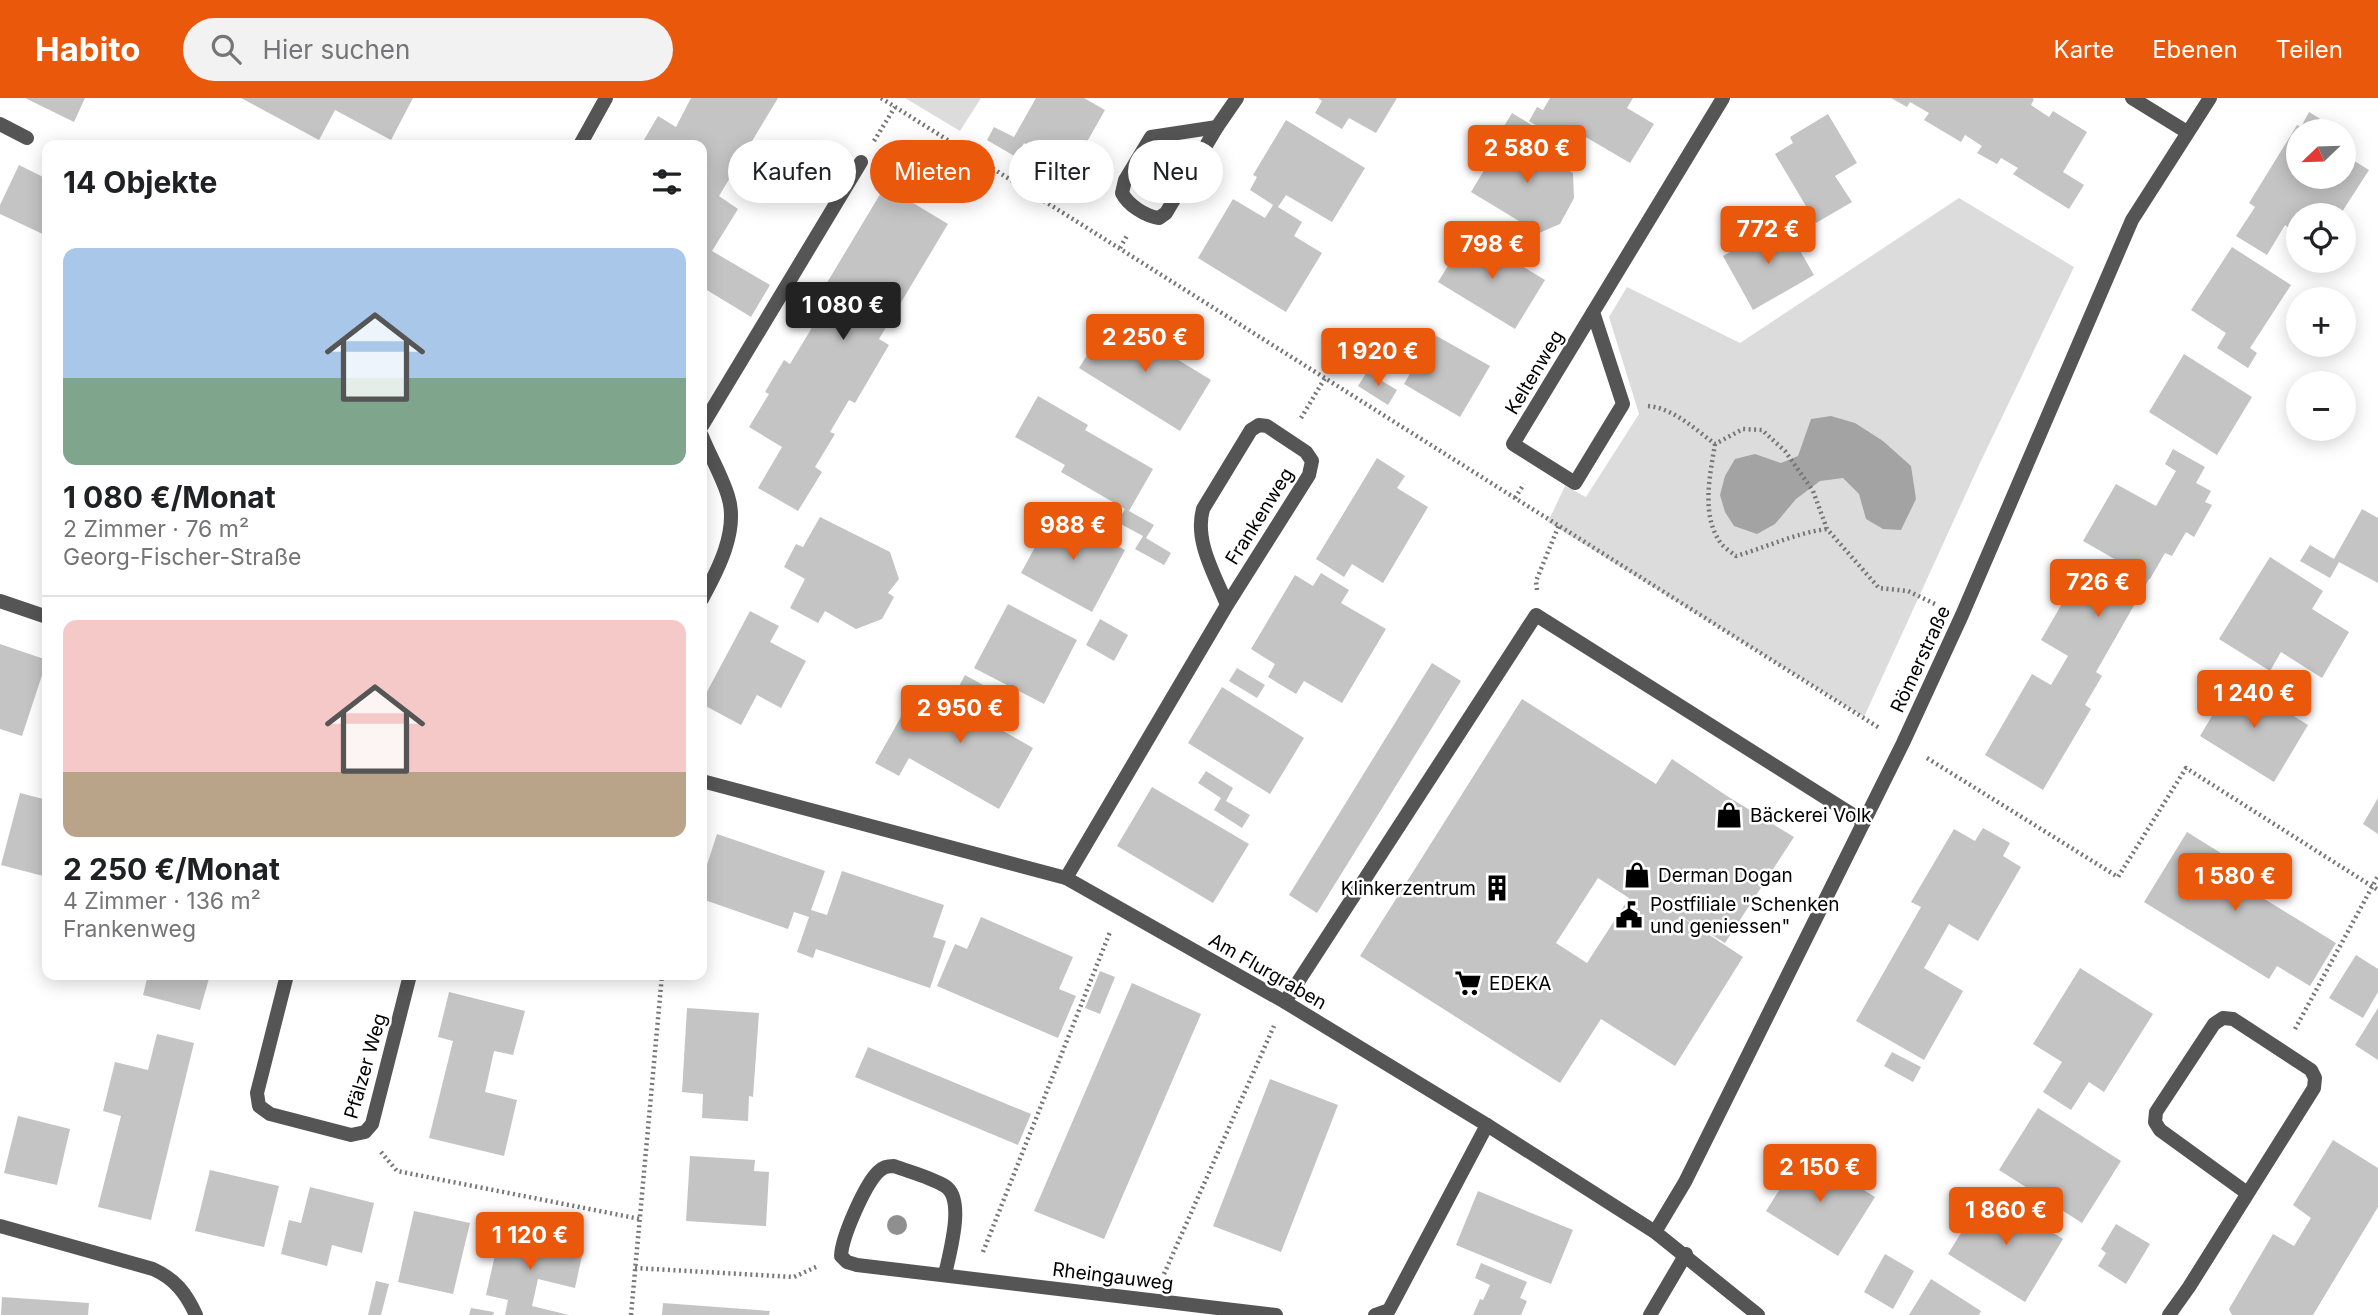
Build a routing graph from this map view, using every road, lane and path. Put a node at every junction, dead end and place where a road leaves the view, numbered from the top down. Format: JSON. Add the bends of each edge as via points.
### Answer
{"nodes":[{"id":1,"x":606,"y":98,"type":"edge"},
{"id":2,"x":881,"y":98,"type":"edge"},
{"id":3,"x":1237,"y":98,"type":"edge"},
{"id":4,"x":1723,"y":98,"type":"edge"},
{"id":5,"x":2133,"y":98,"type":"edge"},
{"id":6,"x":2210,"y":98,"type":"edge"},
{"id":7,"x":895,"y":107,"type":"junction"},
{"id":8,"x":0,"y":124,"type":"edge"},
{"id":9,"x":1217,"y":127,"type":"junction"},
{"id":10,"x":2187,"y":132,"type":"junction"},
{"id":11,"x":27,"y":138,"type":"dead end"},
{"id":12,"x":583,"y":140,"type":"edge"},
{"id":13,"x":861,"y":162,"type":"joint"},
{"id":14,"x":1593,"y":312,"type":"junction"},
{"id":15,"x":1326,"y":377,"type":"junction"},
{"id":16,"x":1623,"y":404,"type":"junction"},
{"id":17,"x":707,"y":418,"type":"edge"},
{"id":18,"x":1287,"y":440,"type":"junction"},
{"id":19,"x":1714,"y":444,"type":"junction"},
{"id":20,"x":707,"y":447,"type":"edge"},
{"id":21,"x":1559,"y":526,"type":"junction"},
{"id":22,"x":1827,"y":529,"type":"junction"},
{"id":23,"x":707,"y":589,"type":"edge"},
{"id":24,"x":0,"y":601,"type":"edge"},
{"id":25,"x":1227,"y":604,"type":"junction"},
{"id":26,"x":42,"y":615,"type":"edge"},
{"id":27,"x":1536,"y":615,"type":"junction"},
{"id":28,"x":1962,"y":615,"type":"junction"},
{"id":29,"x":1903,"y":743,"type":"junction"},
{"id":30,"x":707,"y":782,"type":"edge"},
{"id":31,"x":1864,"y":822,"type":"junction"},
{"id":32,"x":2378,"y":876,"type":"edge"},
{"id":33,"x":1066,"y":878,"type":"junction"},
{"id":34,"x":2371,"y":885,"type":"junction"},
{"id":35,"x":2378,"y":890,"type":"edge"},
{"id":36,"x":1119,"y":908,"type":"junction"},
{"id":37,"x":286,"y":980,"type":"edge"},
{"id":38,"x":409,"y":980,"type":"edge"},
{"id":39,"x":663,"y":980,"type":"edge"},
{"id":40,"x":1285,"y":1002,"type":"junction"},
{"id":41,"x":2283,"y":1051,"type":"junction"},
{"id":42,"x":1487,"y":1125,"type":"junction"},
{"id":43,"x":365,"y":1132,"type":"junction"},
{"id":44,"x":2247,"y":1193,"type":"junction"},
{"id":45,"x":640,"y":1219,"type":"junction"},
{"id":46,"x":0,"y":1226,"type":"edge"},
{"id":47,"x":1655,"y":1232,"type":"junction"},
{"id":48,"x":1686,"y":1254,"type":"junction"},
{"id":49,"x":841,"y":1256,"type":"junction"},
{"id":50,"x":635,"y":1268,"type":"junction"},
{"id":51,"x":945,"y":1275,"type":"junction"},
{"id":52,"x":972,"y":1279,"type":"junction"},
{"id":53,"x":1152,"y":1300,"type":"junction"},
{"id":54,"x":196,"y":1315,"type":"edge"},
{"id":55,"x":631,"y":1315,"type":"edge"},
{"id":56,"x":1276,"y":1315,"type":"edge"},
{"id":57,"x":1376,"y":1315,"type":"edge"},
{"id":58,"x":1650,"y":1315,"type":"edge"},
{"id":59,"x":1758,"y":1315,"type":"edge"},
{"id":60,"x":2169,"y":1315,"type":"edge"}],
"edges":[{"from":1,"to":12,"type":"street"},
{"from":2,"to":7,"type":"path"},
{"from":3,"to":9,"type":"street"},
{"from":4,"to":14,"type":"street","name":"Keltenweg"},
{"from":5,"to":10,"type":"street"},
{"from":6,"to":10,"type":"street","name":"Römerstraße"},
{"from":7,"to":13,"type":"path"},
{"from":7,"to":15,"type":"path"},
{"from":8,"to":11,"type":"street"},
{"from":9,"to":9,"type":"street","via":[[1166,213],[1151,217],[1126,202],[1122,193],[1125,180],[1151,137]]},
{"from":10,"to":28,"type":"street","name":"Römerstraße","via":[[2132,220]]},
{"from":13,"to":17,"type":"street"},
{"from":14,"to":16,"type":"street"},
{"from":14,"to":16,"type":"street","name":"Keltenweg","via":[[1513,444],[1575,483]]},
{"from":15,"to":18,"type":"path"},
{"from":15,"to":21,"type":"path"},
{"from":16,"to":19,"type":"path","via":[[1660,407]]},
{"from":18,"to":25,"type":"street","name":"Frankenweg","via":[[1307,452],[1312,461],[1309,475]]},
{"from":18,"to":25,"type":"street","name":"Frankenweg","via":[[1267,426],[1251,430],[1203,509],[1200,536]]},
{"from":19,"to":22,"type":"path","via":[[1743,429],[1762,430],[1785,451],[1813,491]]},
{"from":19,"to":22,"type":"path","via":[[1708,498],[1720,544],[1737,556],[1803,532]]},
{"from":20,"to":23,"type":"street","via":[[729,498],[730,526],[721,561]]},
{"from":21,"to":27,"type":"path","via":[[1536,582]]},
{"from":21,"to":29,"type":"path"},
{"from":22,"to":28,"type":"path","via":[[1880,588],[1908,591]]},
{"from":24,"to":26,"type":"street"},
{"from":25,"to":33,"type":"street","name":"Frankenweg"},
{"from":27,"to":31,"type":"street"},
{"from":27,"to":40,"type":"street"},
{"from":28,"to":29,"type":"street","name":"Römerstraße"},
{"from":29,"to":31,"type":"street","name":"Römerstraße"},
{"from":29,"to":34,"type":"path","via":[[2118,877],[2186,768]]},
{"from":30,"to":33,"type":"street","name":"Am Flurgraben"},
{"from":31,"to":47,"type":"street","name":"Römerstraße","via":[[1685,1182]]},
{"from":32,"to":34,"type":"path"},
{"from":33,"to":36,"type":"street","name":"Am Flurgraben"},
{"from":34,"to":35,"type":"path"},
{"from":34,"to":41,"type":"path"},
{"from":36,"to":40,"type":"street","name":"Am Flurgraben"},
{"from":36,"to":52,"type":"path"},
{"from":37,"to":43,"type":"street","name":"Pfälzer Weg","via":[[257,1093],[259,1106],[270,1114],[351,1135]]},
{"from":38,"to":43,"type":"street","name":"Pfälzer Weg","via":[[372,1124]]},
{"from":39,"to":45,"type":"path"},
{"from":40,"to":42,"type":"street","name":"Am Flurgraben"},
{"from":40,"to":53,"type":"path"},
{"from":41,"to":44,"type":"street","via":[[2311,1070],[2314,1088]]},
{"from":41,"to":44,"type":"street","via":[[2233,1019],[2223,1018],[2214,1024],[2157,1112],[2155,1122],[2160,1130]]},
{"from":42,"to":47,"type":"street","name":"Am Flurgraben"},
{"from":42,"to":57,"type":"street","via":[[1389,1310]]},
{"from":43,"to":45,"type":"path","via":[[397,1171]]},
{"from":44,"to":60,"type":"street"},
{"from":45,"to":50,"type":"path"},
{"from":46,"to":54,"type":"street","via":[[171,1277]]},
{"from":47,"to":48,"type":"street","name":"Am Flurgraben"},
{"from":48,"to":58,"type":"street"},
{"from":48,"to":59,"type":"street","name":"Am Flurgraben"},
{"from":49,"to":50,"type":"path","via":[[794,1277]]},
{"from":49,"to":51,"type":"street","name":"Rheingauweg","via":[[857,1265]]},
{"from":49,"to":51,"type":"street","via":[[848,1227],[876,1173],[894,1166],[946,1187],[953,1195],[957,1206]]},
{"from":50,"to":55,"type":"path"},
{"from":51,"to":52,"type":"street","name":"Rheingauweg"},
{"from":52,"to":53,"type":"street","name":"Rheingauweg"},
{"from":53,"to":56,"type":"street","name":"Rheingauweg"}]}
